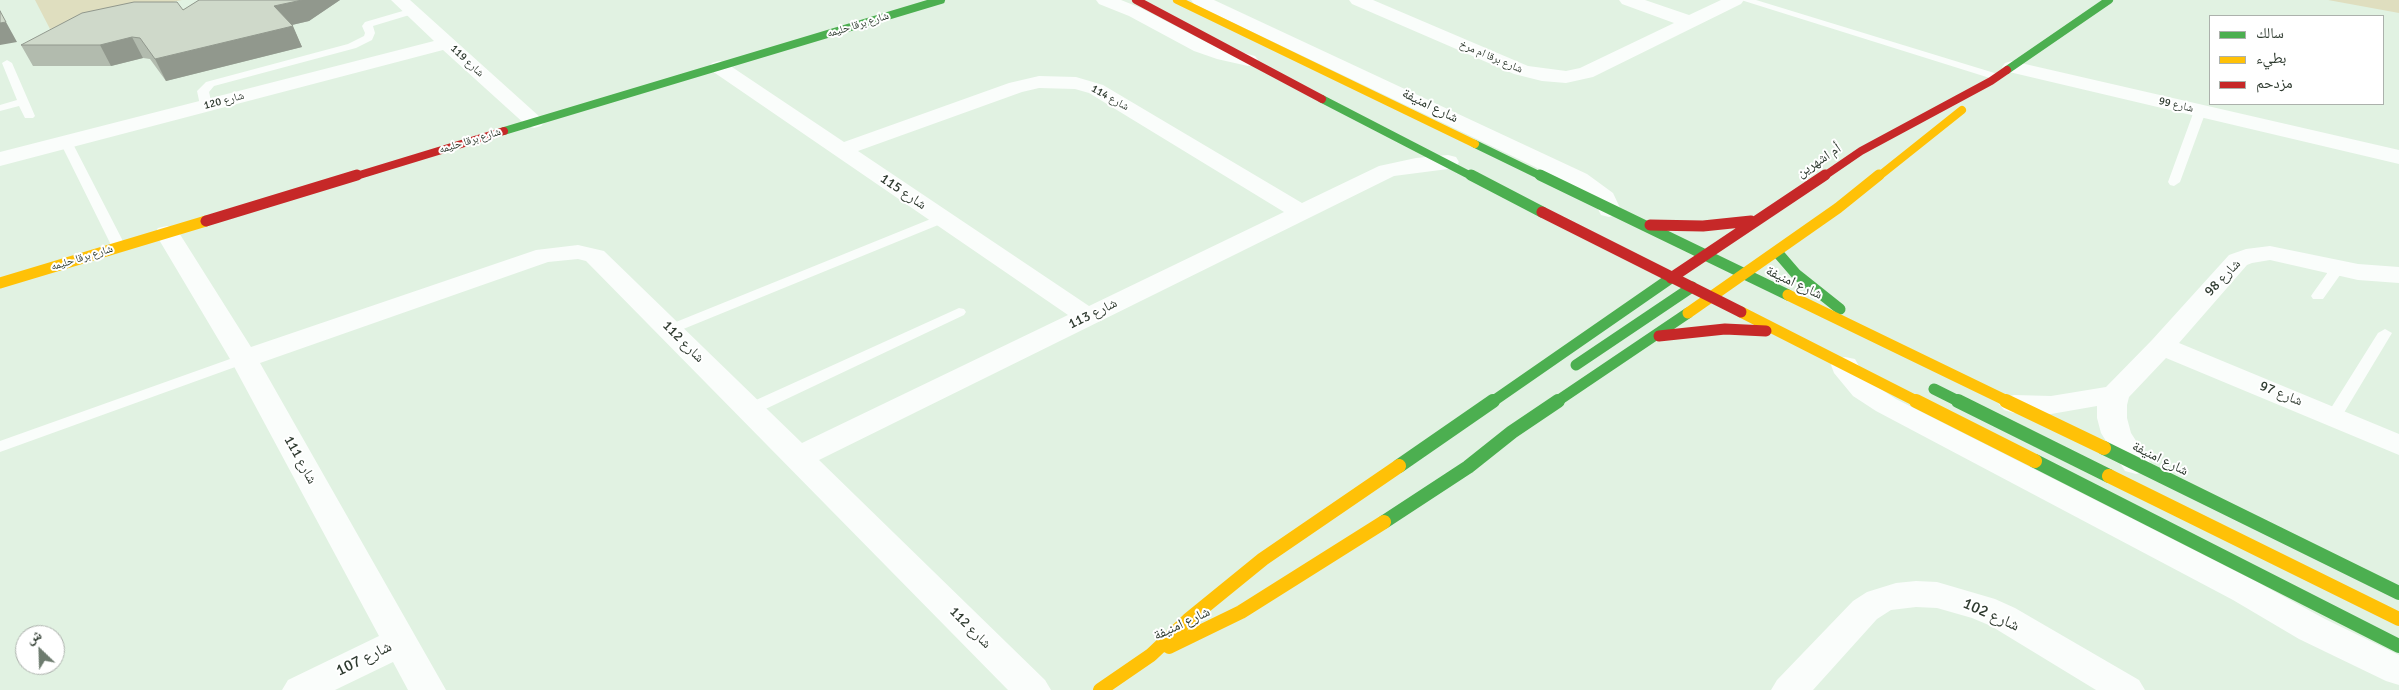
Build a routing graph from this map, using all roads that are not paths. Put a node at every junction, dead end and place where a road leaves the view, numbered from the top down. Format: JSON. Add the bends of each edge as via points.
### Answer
{"nodes":[{"id":1,"x":937,"y":0,"type":"edge"},
{"id":2,"x":1105,"y":0,"type":"edge"},
{"id":3,"x":1136,"y":0,"type":"edge"},
{"id":4,"x":1358,"y":0,"type":"edge"},
{"id":5,"x":1628,"y":0,"type":"edge"},
{"id":6,"x":1735,"y":0,"type":"edge"},
{"id":7,"x":1746,"y":0,"type":"edge"},
{"id":8,"x":2109,"y":0,"type":"edge"},
{"id":9,"x":1190,"y":1,"type":"edge"},
{"id":10,"x":406,"y":6,"type":"edge"},
{"id":11,"x":1690,"y":22,"type":"junction"},
{"id":12,"x":447,"y":43,"type":"junction"},
{"id":13,"x":1248,"y":60,"type":"junction"},
{"id":14,"x":7,"y":63,"type":"dead end"},
{"id":15,"x":719,"y":67,"type":"junction"},
{"id":16,"x":2000,"y":75,"type":"junction"},
{"id":17,"x":23,"y":102,"type":"junction"},
{"id":18,"x":206,"y":105,"type":"junction"},
{"id":19,"x":0,"y":108,"type":"edge"},
{"id":20,"x":2200,"y":111,"type":"junction"},
{"id":21,"x":29,"y":116,"type":"dead end"},
{"id":22,"x":534,"y":122,"type":"junction"},
{"id":23,"x":1402,"y":133,"type":"junction"},
{"id":24,"x":66,"y":142,"type":"junction"},
{"id":25,"x":842,"y":150,"type":"junction"},
{"id":26,"x":2399,"y":157,"type":"edge"},
{"id":27,"x":0,"y":159,"type":"edge"},
{"id":28,"x":1448,"y":162,"type":"junction"},
{"id":29,"x":1386,"y":171,"type":"junction"},
{"id":30,"x":1815,"y":181,"type":"junction"},
{"id":31,"x":2174,"y":182,"type":"dead end"},
{"id":32,"x":1812,"y":198,"type":"dead end"},
{"id":33,"x":1609,"y":210,"type":"joint"},
{"id":34,"x":1302,"y":213,"type":"junction"},
{"id":35,"x":943,"y":218,"type":"junction"},
{"id":36,"x":1753,"y":221,"type":"junction"},
{"id":37,"x":1637,"y":223,"type":"junction"},
{"id":38,"x":167,"y":233,"type":"junction"},
{"id":39,"x":119,"y":247,"type":"junction"},
{"id":40,"x":1777,"y":252,"type":"junction"},
{"id":41,"x":1738,"y":254,"type":"dead end"},
{"id":42,"x":1704,"y":256,"type":"junction"},
{"id":43,"x":1680,"y":266,"type":"junction"},
{"id":44,"x":2338,"y":268,"type":"junction"},
{"id":45,"x":1743,"y":275,"type":"junction"},
{"id":46,"x":2399,"y":275,"type":"edge"},
{"id":47,"x":1712,"y":276,"type":"junction"},
{"id":48,"x":1670,"y":278,"type":"junction"},
{"id":49,"x":0,"y":283,"type":"edge"},
{"id":50,"x":1691,"y":288,"type":"junction"},
{"id":51,"x":1740,"y":293,"type":"dead end"},
{"id":52,"x":2318,"y":296,"type":"dead end"},
{"id":53,"x":1711,"y":298,"type":"junction"},
{"id":54,"x":959,"y":312,"type":"dead end"},
{"id":55,"x":1088,"y":317,"type":"junction"},
{"id":56,"x":671,"y":329,"type":"junction"},
{"id":57,"x":1780,"y":333,"type":"junction"},
{"id":58,"x":2385,"y":333,"type":"dead end"},
{"id":59,"x":1655,"y":336,"type":"junction"},
{"id":60,"x":1881,"y":340,"type":"junction"},
{"id":61,"x":2162,"y":346,"type":"junction"},
{"id":62,"x":244,"y":360,"type":"junction"},
{"id":63,"x":1845,"y":365,"type":"junction"},
{"id":64,"x":1567,"y":372,"type":"dead end"},
{"id":65,"x":1925,"y":385,"type":"dead end"},
{"id":66,"x":2115,"y":394,"type":"junction"},
{"id":67,"x":2014,"y":404,"type":"junction"},
{"id":68,"x":1528,"y":407,"type":"dead end"},
{"id":69,"x":751,"y":409,"type":"junction"},
{"id":70,"x":2334,"y":416,"type":"junction"},
{"id":71,"x":1512,"y":432,"type":"junction"},
{"id":72,"x":2399,"y":445,"type":"edge"},
{"id":73,"x":0,"y":447,"type":"edge"},
{"id":74,"x":799,"y":457,"type":"junction"},
{"id":75,"x":2136,"y":464,"type":"junction"},
{"id":76,"x":2399,"y":593,"type":"edge"},
{"id":77,"x":2399,"y":619,"type":"edge"},
{"id":78,"x":400,"y":642,"type":"junction"},
{"id":79,"x":2399,"y":646,"type":"edge"},
{"id":80,"x":1151,"y":655,"type":"junction"},
{"id":81,"x":2399,"y":671,"type":"edge"},
{"id":82,"x":301,"y":690,"type":"edge"},
{"id":83,"x":427,"y":690,"type":"edge"},
{"id":84,"x":1032,"y":690,"type":"edge"},
{"id":85,"x":1100,"y":690,"type":"edge"},
{"id":86,"x":1790,"y":690,"type":"edge"},
{"id":87,"x":2126,"y":690,"type":"edge"}],
"edges":[{"from":1,"to":15,"type":"street","name":"شارع برقا حليمه"},
{"from":2,"to":13,"type":"street","via":[[1201,47]]},
{"from":3,"to":13,"type":"street"},
{"from":4,"to":11,"type":"street","name":"شارع برقا ام مرخ","via":[[1520,70],[1554,76],[1586,73]]},
{"from":5,"to":11,"type":"street"},
{"from":6,"to":11,"type":"street","name":"شارع برقا ام مرخ"},
{"from":7,"to":16,"type":"lane"},
{"from":8,"to":16,"type":"street","name":"أم اشهرين"},
{"from":9,"to":33,"type":"street","via":[[1579,179],[1605,198]]},
{"from":10,"to":12,"type":"street","name":"شارع 119"},
{"from":10,"to":18,"type":"lane","via":[[369,24],[368,38],[352,46],[210,84],[203,91]]},
{"from":12,"to":18,"type":"street","name":"شارع 120"},
{"from":12,"to":22,"type":"street","name":"شارع 119"},
{"from":13,"to":23,"type":"street","via":[[1354,116]]},
{"from":14,"to":17,"type":"lane"},
{"from":15,"to":22,"type":"street","name":"شارع برقا حليمه"},
{"from":15,"to":25,"type":"street","name":"شارع 115"},
{"from":16,"to":20,"type":"street","name":"شارع 99"},
{"from":16,"to":30,"type":"street","name":"أم اشهرين","via":[[1861,151]]},
{"from":16,"to":40,"type":"street","name":"أم اشهرين","via":[[1958,114]]},
{"from":17,"to":19,"type":"lane"},
{"from":17,"to":21,"type":"lane"},
{"from":18,"to":24,"type":"street","name":"شارع 120"},
{"from":20,"to":26,"type":"street","name":"شارع 99"},
{"from":20,"to":31,"type":"lane"},
{"from":22,"to":38,"type":"street","name":"شارع برقا حليمه"},
{"from":23,"to":28,"type":"street"},
{"from":23,"to":29,"type":"street","via":[[1397,155]]},
{"from":24,"to":27,"type":"street","name":"شارع 120"},
{"from":24,"to":39,"type":"lane"},
{"from":25,"to":34,"type":"street","name":"شارع 114","via":[[1022,85],[1052,81],[1076,83],[1096,89]]},
{"from":25,"to":35,"type":"street","name":"شارع 115"},
{"from":28,"to":29,"type":"street","name":"شارع 113"},
{"from":28,"to":48,"type":"street"},
{"from":29,"to":34,"type":"street","name":"شارع 113"},
{"from":30,"to":32,"type":"street"},
{"from":30,"to":36,"type":"street","name":"أم اشهرين"},
{"from":33,"to":37,"type":"street","name":"شارع امنيفة"},
{"from":34,"to":55,"type":"street","name":"شارع 113"},
{"from":35,"to":55,"type":"street","name":"شارع 115"},
{"from":35,"to":56,"type":"lane"},
{"from":36,"to":37,"type":"street","via":[[1688,226]]},
{"from":36,"to":42,"type":"street","name":"أم اشهرين"},
{"from":37,"to":42,"type":"street","name":"شارع امنيفة"},
{"from":38,"to":39,"type":"street","name":"شارع برقا حليمه"},
{"from":38,"to":62,"type":"street","name":"شارع 111"},
{"from":39,"to":49,"type":"street","name":"شارع برقا حليمه"},
{"from":40,"to":45,"type":"street","name":"أم اشهرين"},
{"from":40,"to":60,"type":"street","via":[[1796,274]]},
{"from":41,"to":47,"type":"street"},
{"from":42,"to":43,"type":"street","name":"أم اشهرين"},
{"from":42,"to":47,"type":"street","name":"شارع امنيفة"},
{"from":42,"to":47,"type":"street"},
{"from":43,"to":47,"type":"street"},
{"from":43,"to":48,"type":"street","name":"أم اشهرين"},
{"from":44,"to":46,"type":"street","name":"شارع 98"},
{"from":44,"to":52,"type":"lane"},
{"from":44,"to":61,"type":"street","name":"شارع 98","via":[[2270,253],[2246,256],[2233,265]]},
{"from":45,"to":47,"type":"street","name":"أم اشهرين"},
{"from":45,"to":47,"type":"street","name":"شارع امنيفة"},
{"from":45,"to":60,"type":"street","name":"شارع امنيفة"},
{"from":47,"to":48,"type":"street"},
{"from":47,"to":50,"type":"street"},
{"from":47,"to":51,"type":"street"},
{"from":47,"to":53,"type":"street","name":"أم اشهرين"},
{"from":47,"to":53,"type":"street"},
{"from":48,"to":50,"type":"street"},
{"from":48,"to":80,"type":"street","name":"شارع امنيفة","via":[[1263,559]]},
{"from":50,"to":53,"type":"street"},
{"from":50,"to":64,"type":"street"},
{"from":53,"to":57,"type":"street"},
{"from":53,"to":59,"type":"street","name":"شارع امنيفة"},
{"from":54,"to":69,"type":"lane"},
{"from":55,"to":74,"type":"street","name":"شارع 113"},
{"from":56,"to":62,"type":"street","name":"شارع 112","via":[[601,260],[588,254],[568,252],[533,258]]},
{"from":56,"to":69,"type":"street","name":"شارع 112"},
{"from":57,"to":59,"type":"street","via":[[1738,329]]},
{"from":57,"to":63,"type":"street"},
{"from":58,"to":70,"type":"lane"},
{"from":59,"to":71,"type":"street","name":"شارع امنيفة"},
{"from":60,"to":67,"type":"street","name":"شارع امنيفة"},
{"from":61,"to":66,"type":"street","name":"شارع 98"},
{"from":61,"to":70,"type":"street","name":"شارع 97"},
{"from":62,"to":73,"type":"lane"},
{"from":62,"to":78,"type":"street","name":"شارع 111"},
{"from":63,"to":79,"type":"street"},
{"from":63,"to":81,"type":"street","via":[[1863,390],[1886,406],[2245,591],[2312,630]]},
{"from":65,"to":77,"type":"street"},
{"from":66,"to":67,"type":"street","via":[[2051,405]]},
{"from":66,"to":75,"type":"street","via":[[2112,418],[2116,433]]},
{"from":67,"to":75,"type":"street","name":"شارع امنيفة"},
{"from":68,"to":71,"type":"street"},
{"from":69,"to":74,"type":"street","name":"شارع 112"},
{"from":70,"to":72,"type":"street","name":"شارع 97"},
{"from":71,"to":80,"type":"street","name":"شارع امنيفة","via":[[1432,492],[1305,574],[1213,628]]},
{"from":74,"to":84,"type":"street","name":"شارع 112"},
{"from":75,"to":76,"type":"street","name":"شارع امنيفة"},
{"from":78,"to":82,"type":"street","name":"شارع 107"},
{"from":78,"to":83,"type":"street","name":"شارع 111"},
{"from":80,"to":85,"type":"street"},
{"from":86,"to":87,"type":"street","name":"شارع 102","via":[[1865,610],[1879,601],[1916,594],[1937,595],[2003,617]]}]}
